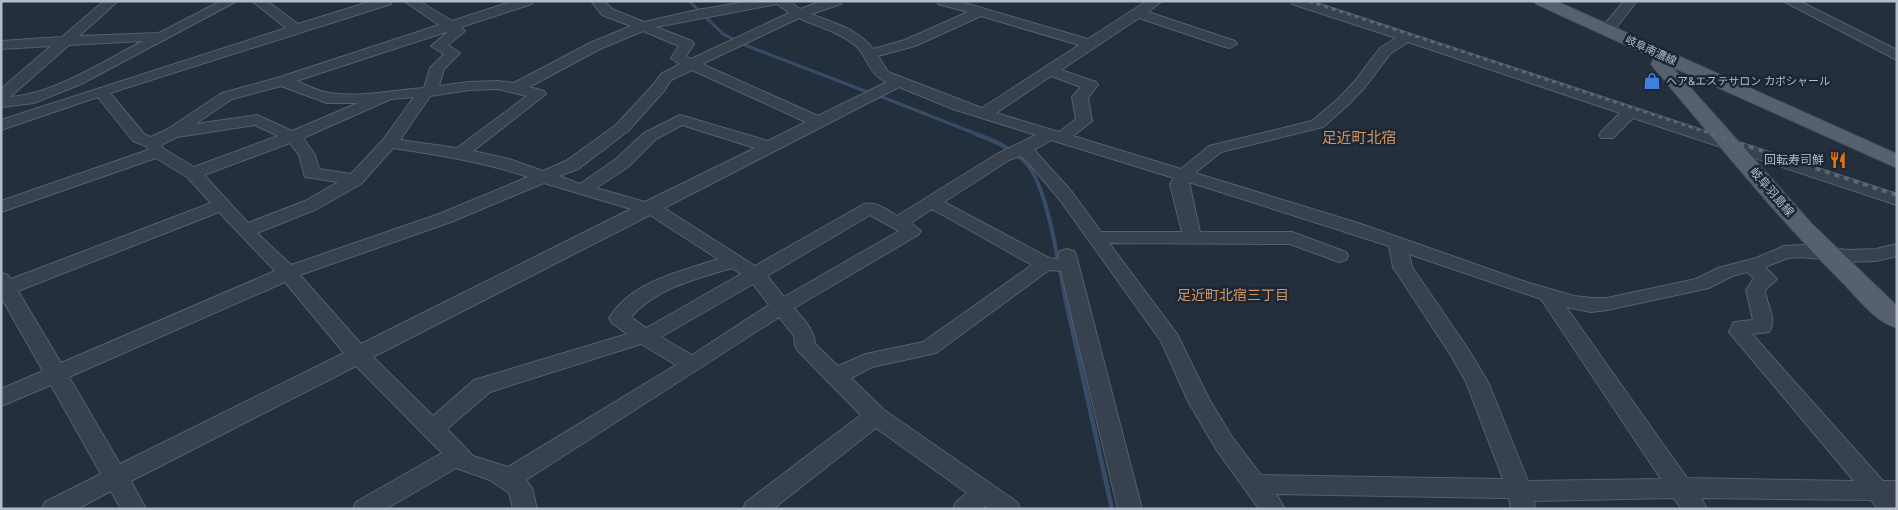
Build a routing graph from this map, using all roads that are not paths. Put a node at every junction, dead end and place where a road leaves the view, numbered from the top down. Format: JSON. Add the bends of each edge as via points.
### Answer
{"nodes":[{"id":1,"x":112,"y":1,"type":"edge"},
{"id":2,"x":231,"y":1,"type":"edge"},
{"id":3,"x":258,"y":1,"type":"edge"},
{"id":4,"x":386,"y":1,"type":"edge"},
{"id":5,"x":410,"y":1,"type":"edge"},
{"id":6,"x":527,"y":1,"type":"edge"},
{"id":7,"x":597,"y":1,"type":"edge"},
{"id":8,"x":773,"y":1,"type":"edge"},
{"id":9,"x":781,"y":1,"type":"edge"},
{"id":10,"x":836,"y":1,"type":"edge"},
{"id":11,"x":944,"y":1,"type":"edge"},
{"id":12,"x":1156,"y":1,"type":"edge"},
{"id":13,"x":1296,"y":1,"type":"edge"},
{"id":14,"x":1542,"y":1,"type":"edge"},
{"id":15,"x":1630,"y":1,"type":"edge"},
{"id":16,"x":1789,"y":1,"type":"edge"},
{"id":17,"x":980,"y":12,"type":"junction"},
{"id":18,"x":798,"y":13,"type":"junction"},
{"id":19,"x":1138,"y":13,"type":"junction"},
{"id":20,"x":451,"y":26,"type":"junction"},
{"id":21,"x":643,"y":26,"type":"junction"},
{"id":22,"x":296,"y":29,"type":"junction"},
{"id":23,"x":1607,"y":30,"type":"junction"},
{"id":24,"x":162,"y":35,"type":"junction"},
{"id":25,"x":1407,"y":37,"type":"junction"},
{"id":26,"x":66,"y":42,"type":"junction"},
{"id":27,"x":1089,"y":44,"type":"junction"},
{"id":28,"x":1230,"y":44,"type":"dead end"},
{"id":29,"x":1,"y":45,"type":"edge"},
{"id":30,"x":870,"y":54,"type":"junction"},
{"id":31,"x":1664,"y":56,"type":"junction"},
{"id":32,"x":1897,"y":56,"type":"edge"},
{"id":33,"x":691,"y":65,"type":"junction"},
{"id":34,"x":1049,"y":71,"type":"junction"},
{"id":35,"x":282,"y":81,"type":"junction"},
{"id":36,"x":898,"y":82,"type":"junction"},
{"id":37,"x":516,"y":88,"type":"junction"},
{"id":38,"x":101,"y":91,"type":"junction"},
{"id":39,"x":428,"y":92,"type":"junction"},
{"id":40,"x":1689,"y":97,"type":"junction"},
{"id":41,"x":1,"y":98,"type":"edge"},
{"id":42,"x":382,"y":98,"type":"junction"},
{"id":43,"x":1758,"y":98,"type":"junction"},
{"id":44,"x":1,"y":102,"type":"edge"},
{"id":45,"x":1630,"y":112,"type":"junction"},
{"id":46,"x":984,"y":114,"type":"junction"},
{"id":47,"x":818,"y":122,"type":"junction"},
{"id":48,"x":1,"y":125,"type":"edge"},
{"id":49,"x":622,"y":128,"type":"junction"},
{"id":50,"x":174,"y":132,"type":"junction"},
{"id":51,"x":1607,"y":135,"type":"dead end"},
{"id":52,"x":650,"y":136,"type":"junction"},
{"id":53,"x":1056,"y":136,"type":"junction"},
{"id":54,"x":292,"y":137,"type":"junction"},
{"id":55,"x":389,"y":143,"type":"junction"},
{"id":56,"x":1731,"y":145,"type":"junction"},
{"id":57,"x":155,"y":147,"type":"junction"},
{"id":58,"x":769,"y":147,"type":"junction"},
{"id":59,"x":1023,"y":149,"type":"junction"},
{"id":60,"x":460,"y":153,"type":"junction"},
{"id":61,"x":1897,"y":162,"type":"edge"},
{"id":62,"x":193,"y":173,"type":"junction"},
{"id":63,"x":1184,"y":175,"type":"junction"},
{"id":64,"x":543,"y":177,"type":"junction"},
{"id":65,"x":354,"y":180,"type":"junction"},
{"id":66,"x":582,"y":190,"type":"junction"},
{"id":67,"x":1897,"y":200,"type":"edge"},
{"id":68,"x":931,"y":202,"type":"junction"},
{"id":69,"x":222,"y":205,"type":"junction"},
{"id":70,"x":1,"y":207,"type":"edge"},
{"id":71,"x":647,"y":208,"type":"junction"},
{"id":72,"x":898,"y":223,"type":"junction"},
{"id":73,"x":245,"y":232,"type":"junction"},
{"id":74,"x":1096,"y":237,"type":"junction"},
{"id":75,"x":1192,"y":237,"type":"junction"},
{"id":76,"x":1398,"y":244,"type":"junction"},
{"id":77,"x":1897,"y":250,"type":"edge"},
{"id":78,"x":1827,"y":254,"type":"junction"},
{"id":79,"x":1339,"y":256,"type":"dead end"},
{"id":80,"x":733,"y":260,"type":"junction"},
{"id":81,"x":1069,"y":260,"type":"joint"},
{"id":82,"x":1045,"y":264,"type":"junction"},
{"id":83,"x":1750,"y":265,"type":"junction"},
{"id":84,"x":288,"y":273,"type":"junction"},
{"id":85,"x":756,"y":276,"type":"junction"},
{"id":86,"x":3,"y":286,"type":"edge"},
{"id":87,"x":1548,"y":295,"type":"junction"},
{"id":88,"x":781,"y":307,"type":"junction"},
{"id":89,"x":1897,"y":320,"type":"edge"},
{"id":90,"x":643,"y":336,"type":"junction"},
{"id":91,"x":358,"y":356,"type":"junction"},
{"id":92,"x":692,"y":364,"type":"junction"},
{"id":93,"x":56,"y":374,"type":"junction"},
{"id":94,"x":836,"y":376,"type":"junction"},
{"id":95,"x":1,"y":398,"type":"edge"},
{"id":96,"x":876,"y":416,"type":"junction"},
{"id":97,"x":432,"y":429,"type":"junction"},
{"id":98,"x":458,"y":455,"type":"junction"},
{"id":99,"x":116,"y":477,"type":"junction"},
{"id":100,"x":509,"y":479,"type":"junction"},
{"id":101,"x":1255,"y":484,"type":"junction"},
{"id":102,"x":1681,"y":488,"type":"junction"},
{"id":103,"x":1887,"y":491,"type":"edge"},
{"id":104,"x":984,"y":492,"type":"junction"},
{"id":105,"x":1520,"y":499,"type":"edge"},
{"id":106,"x":54,"y":509,"type":"edge"},
{"id":107,"x":134,"y":509,"type":"edge"},
{"id":108,"x":366,"y":509,"type":"edge"},
{"id":109,"x":525,"y":509,"type":"edge"},
{"id":110,"x":755,"y":509,"type":"edge"},
{"id":111,"x":965,"y":509,"type":"edge"},
{"id":112,"x":1008,"y":509,"type":"edge"},
{"id":113,"x":1130,"y":509,"type":"edge"},
{"id":114,"x":1273,"y":509,"type":"edge"},
{"id":115,"x":1695,"y":509,"type":"edge"},
{"id":116,"x":1893,"y":509,"type":"edge"}],
"edges":[{"from":1,"to":26,"type":"street"},
{"from":2,"to":24,"type":"street"},
{"from":3,"to":22,"type":"street"},
{"from":4,"to":22,"type":"street"},
{"from":5,"to":20,"type":"street"},
{"from":6,"to":20,"type":"street"},
{"from":7,"to":21,"type":"street","via":[[607,12]]},
{"from":8,"to":21,"type":"street"},
{"from":9,"to":18,"type":"street"},
{"from":10,"to":18,"type":"street"},
{"from":11,"to":17,"type":"street"},
{"from":12,"to":19,"type":"street"},
{"from":13,"to":25,"type":"street"},
{"from":14,"to":23,"type":"main road","name":"岐阜南濃線"},
{"from":15,"to":23,"type":"street"},
{"from":16,"to":32,"type":"street"},
{"from":17,"to":27,"type":"street"},
{"from":17,"to":30,"type":"street","via":[[910,43]]},
{"from":18,"to":30,"type":"street","via":[[847,35]]},
{"from":18,"to":33,"type":"street"},
{"from":19,"to":27,"type":"street"},
{"from":19,"to":28,"type":"street"},
{"from":20,"to":35,"type":"street"},
{"from":20,"to":39,"type":"street","via":[[458,31],[438,46],[453,53],[437,68]]},
{"from":21,"to":33,"type":"street","via":[[687,44],[678,58]]},
{"from":21,"to":37,"type":"street","via":[[606,40]]},
{"from":22,"to":38,"type":"street"},
{"from":23,"to":31,"type":"main road","name":"岐阜南濃線"},
{"from":24,"to":26,"type":"street"},
{"from":24,"to":44,"type":"street","via":[[76,82],[29,100]]},
{"from":25,"to":45,"type":"street"},
{"from":25,"to":63,"type":"street","via":[[1385,51],[1360,84],[1317,124],[1215,149]]},
{"from":26,"to":29,"type":"street"},
{"from":26,"to":41,"type":"street"},
{"from":27,"to":34,"type":"street"},
{"from":30,"to":36,"type":"street","via":[[883,76]]},
{"from":31,"to":40,"type":"main road","name":"岐阜羽島線","via":[[1660,64]]},
{"from":31,"to":43,"type":"main road","name":"岐阜南濃線"},
{"from":33,"to":47,"type":"street"},
{"from":33,"to":49,"type":"street","via":[[666,78]]},
{"from":34,"to":46,"type":"street"},
{"from":34,"to":53,"type":"street","via":[[1091,85],[1080,97],[1084,121]]},
{"from":35,"to":42,"type":"street","via":[[327,98]]},
{"from":35,"to":50,"type":"street","via":[[227,96]]},
{"from":36,"to":46,"type":"street"},
{"from":36,"to":47,"type":"street"},
{"from":37,"to":39,"type":"street","via":[[468,86]]},
{"from":37,"to":60,"type":"street","via":[[539,94]]},
{"from":38,"to":48,"type":"street"},
{"from":38,"to":57,"type":"street","via":[[139,138]]},
{"from":39,"to":42,"type":"street"},
{"from":39,"to":55,"type":"street"},
{"from":40,"to":43,"type":"main road","via":[[1692,87],[1699,83],[1725,87]]},
{"from":40,"to":56,"type":"main road","name":"岐阜羽島線"},
{"from":42,"to":54,"type":"street"},
{"from":43,"to":61,"type":"main road","name":"岐阜南濃線"},
{"from":45,"to":51,"type":"street"},
{"from":45,"to":56,"type":"street"},
{"from":46,"to":53,"type":"street"},
{"from":47,"to":58,"type":"street"},
{"from":49,"to":52,"type":"street"},
{"from":49,"to":64,"type":"street","via":[[572,165]]},
{"from":50,"to":54,"type":"street","via":[[257,120]]},
{"from":50,"to":57,"type":"street"},
{"from":52,"to":58,"type":"street","via":[[680,120]]},
{"from":52,"to":66,"type":"street","via":[[622,163]]},
{"from":53,"to":59,"type":"street"},
{"from":53,"to":63,"type":"street"},
{"from":54,"to":62,"type":"street"},
{"from":54,"to":65,"type":"street","via":[[307,156],[311,173]]},
{"from":55,"to":60,"type":"street"},
{"from":55,"to":65,"type":"street"},
{"from":56,"to":67,"type":"street"},
{"from":56,"to":78,"type":"main road","name":"岐阜羽島線"},
{"from":57,"to":62,"type":"street"},
{"from":57,"to":70,"type":"street"},
{"from":58,"to":71,"type":"street"},
{"from":59,"to":68,"type":"street","via":[[1003,157]]},
{"from":59,"to":74,"type":"street","via":[[1066,196]]},
{"from":60,"to":64,"type":"street","via":[[503,162]]},
{"from":62,"to":69,"type":"street"},
{"from":63,"to":75,"type":"street","via":[[1180,184]]},
{"from":63,"to":76,"type":"street"},
{"from":64,"to":66,"type":"street"},
{"from":64,"to":84,"type":"street","via":[[445,218]]},
{"from":65,"to":73,"type":"street","via":[[311,205]]},
{"from":66,"to":71,"type":"street"},
{"from":68,"to":72,"type":"street"},
{"from":68,"to":82,"type":"street"},
{"from":69,"to":73,"type":"street"},
{"from":69,"to":86,"type":"street"},
{"from":71,"to":80,"type":"street","via":[[656,210]]},
{"from":71,"to":91,"type":"street"},
{"from":72,"to":85,"type":"street","via":[[870,208]]},
{"from":72,"to":88,"type":"street","via":[[912,231]]},
{"from":73,"to":84,"type":"street"},
{"from":74,"to":75,"type":"street"},
{"from":74,"to":101,"type":"street","via":[[1170,339],[1199,401],[1224,443]]},
{"from":75,"to":79,"type":"street","via":[[1292,238]]},
{"from":76,"to":87,"type":"street"},
{"from":76,"to":105,"type":"street","via":[[1403,267],[1477,382]]},
{"from":77,"to":78,"type":"street","via":[[1876,255]]},
{"from":78,"to":83,"type":"street","via":[[1784,252]]},
{"from":78,"to":89,"type":"main road","name":"岐阜羽島線"},
{"from":80,"to":85,"type":"street"},
{"from":80,"to":90,"type":"street","via":[[656,288],[627,307],[619,318]]},
{"from":81,"to":82,"type":"street"},
{"from":81,"to":113,"type":"street"},
{"from":82,"to":94,"type":"street","via":[[929,348],[866,361]]},
{"from":83,"to":87,"type":"street","via":[[1725,272],[1702,284],[1607,304],[1591,305]]},
{"from":83,"to":103,"type":"street","via":[[1768,278],[1757,286],[1755,292],[1764,321],[1762,327],[1741,327],[1739,332]]},
{"from":84,"to":91,"type":"street"},
{"from":84,"to":93,"type":"street"},
{"from":85,"to":88,"type":"street"},
{"from":85,"to":90,"type":"street"},
{"from":86,"to":93,"type":"street"},
{"from":87,"to":102,"type":"street"},
{"from":88,"to":92,"type":"street"},
{"from":88,"to":94,"type":"street","via":[[804,335],[805,346]]},
{"from":90,"to":92,"type":"street"},
{"from":90,"to":97,"type":"street","via":[[482,386]]},
{"from":91,"to":97,"type":"street"},
{"from":91,"to":99,"type":"street"},
{"from":92,"to":100,"type":"street"},
{"from":93,"to":95,"type":"street"},
{"from":93,"to":99,"type":"street"},
{"from":94,"to":96,"type":"street"},
{"from":96,"to":104,"type":"street"},
{"from":96,"to":110,"type":"street"},
{"from":97,"to":98,"type":"street"},
{"from":98,"to":100,"type":"street","via":[[466,462]]},
{"from":98,"to":108,"type":"street"},
{"from":99,"to":106,"type":"street"},
{"from":99,"to":107,"type":"street"},
{"from":100,"to":109,"type":"street","via":[[520,488]]},
{"from":101,"to":105,"type":"street"},
{"from":101,"to":114,"type":"street"},
{"from":102,"to":103,"type":"street"},
{"from":102,"to":105,"type":"street"},
{"from":102,"to":115,"type":"street"},
{"from":103,"to":116,"type":"street"},
{"from":104,"to":111,"type":"street"},
{"from":104,"to":112,"type":"street"}]}
